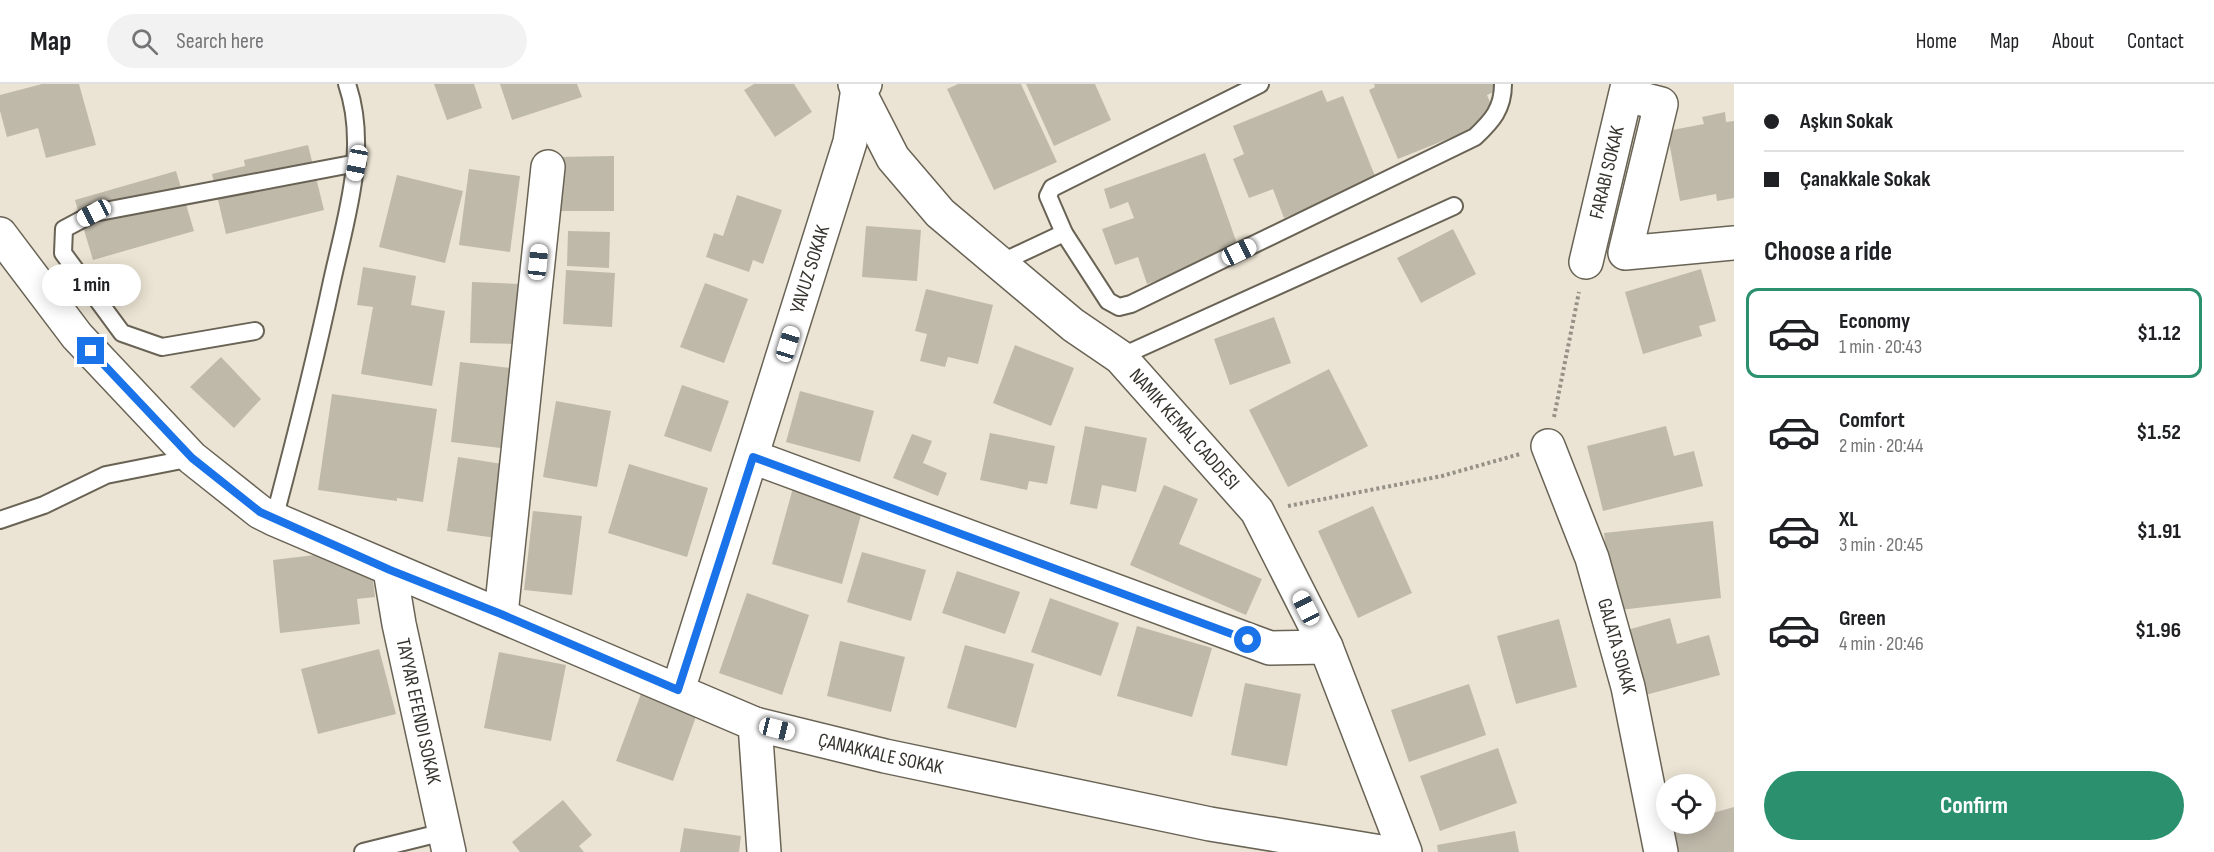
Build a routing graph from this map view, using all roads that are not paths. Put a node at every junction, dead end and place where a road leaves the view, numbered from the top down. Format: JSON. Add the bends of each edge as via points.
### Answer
{"nodes":[{"id":1,"x":347,"y":84,"type":"edge"},
{"id":2,"x":1260,"y":84,"type":"edge"},
{"id":3,"x":1503,"y":84,"type":"edge"},
{"id":4,"x":860,"y":85,"type":"edge"},
{"id":5,"x":1628,"y":89,"type":"edge"},
{"id":6,"x":357,"y":163,"type":"junction"},
{"id":7,"x":548,"y":168,"type":"dead end"},
{"id":8,"x":1454,"y":206,"type":"dead end"},
{"id":9,"x":1064,"y":232,"type":"junction"},
{"id":10,"x":0,"y":234,"type":"edge"},
{"id":11,"x":1734,"y":243,"type":"edge"},
{"id":12,"x":1586,"y":262,"type":"road end"},
{"id":13,"x":1000,"y":263,"type":"junction"},
{"id":14,"x":255,"y":331,"type":"dead end"},
{"id":15,"x":1120,"y":357,"type":"junction"},
{"id":16,"x":1548,"y":446,"type":"road end"},
{"id":17,"x":753,"y":457,"type":"junction"},
{"id":18,"x":192,"y":458,"type":"junction"},
{"id":19,"x":274,"y":519,"type":"junction"},
{"id":20,"x":0,"y":520,"type":"edge"},
{"id":21,"x":390,"y":570,"type":"junction"},
{"id":22,"x":501,"y":614,"type":"junction"},
{"id":23,"x":1326,"y":647,"type":"junction"},
{"id":24,"x":678,"y":690,"type":"junction"},
{"id":25,"x":755,"y":724,"type":"junction"},
{"id":26,"x":446,"y":842,"type":"edge"},
{"id":27,"x":363,"y":852,"type":"edge"},
{"id":28,"x":764,"y":852,"type":"edge"},
{"id":29,"x":1381,"y":852,"type":"edge"},
{"id":30,"x":1405,"y":852,"type":"edge"},
{"id":31,"x":1661,"y":852,"type":"edge"}],
"edges":[{"from":1,"to":6,"type":"lane","via":[[352,99]]},
{"from":2,"to":9,"type":"lane","via":[[1052,188],[1048,196]]},
{"from":3,"to":9,"type":"lane","via":[[1494,118],[1475,137],[1131,304],[1119,307],[1108,301]]},
{"from":4,"to":13,"type":"street","via":[[893,158],[940,213]]},
{"from":4,"to":17,"type":"street","name":"YAVUZ SOKAK","via":[[850,142]]},
{"from":5,"to":11,"type":"street","via":[[1661,104],[1625,254]]},
{"from":5,"to":12,"type":"street","name":"FARABI SOKAK"},
{"from":6,"to":14,"type":"lane","via":[[94,213],[64,229],[63,253],[122,333],[162,347]]},
{"from":6,"to":19,"type":"lane","via":[[311,383]]},
{"from":7,"to":22,"type":"street"},
{"from":8,"to":15,"type":"lane"},
{"from":9,"to":13,"type":"lane"},
{"from":10,"to":18,"type":"street","name":"ÇANAKKALE SOKAK","via":[[76,336]]},
{"from":13,"to":15,"type":"street","via":[[1073,325]]},
{"from":15,"to":23,"type":"street","via":[[1257,511]]},
{"from":16,"to":31,"type":"street","name":"GALATA SOKAK","via":[[1598,579],[1628,687]]},
{"from":17,"to":23,"type":"street","via":[[1270,648]]},
{"from":17,"to":24,"type":"street","name":"YAVUZ SOKAK"},
{"from":18,"to":19,"type":"street","name":"ÇANAKKALE SOKAK"},
{"from":18,"to":20,"type":"lane","via":[[106,475],[44,505]]},
{"from":19,"to":21,"type":"street","name":"ÇANAKKALE SOKAK"},
{"from":21,"to":22,"type":"street","name":"ÇANAKKALE SOKAK"},
{"from":21,"to":26,"type":"street","name":"TAYYAR EFENDI SOKAK"},
{"from":22,"to":24,"type":"street","name":"ÇANAKKALE SOKAK"},
{"from":23,"to":30,"type":"street"},
{"from":24,"to":25,"type":"street","name":"ÇANAKKALE SOKAK"},
{"from":25,"to":28,"type":"street"},
{"from":25,"to":29,"type":"street","name":"ÇANAKKALE SOKAK","via":[[885,756],[1210,825]]},
{"from":26,"to":27,"type":"lane"}]}
